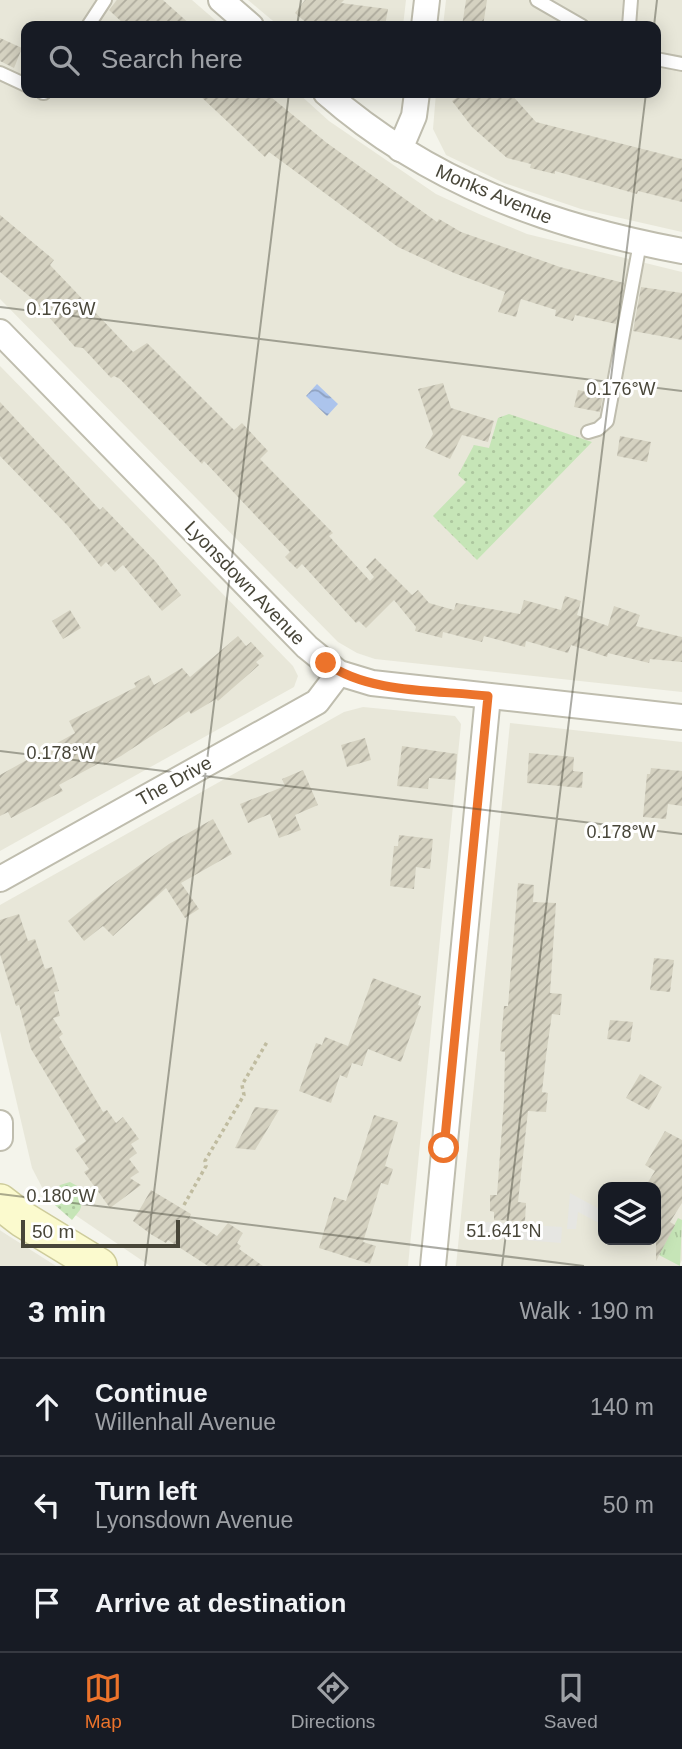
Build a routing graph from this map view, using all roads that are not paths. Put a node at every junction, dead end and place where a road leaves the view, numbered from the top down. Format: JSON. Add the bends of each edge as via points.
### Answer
{"nodes":[{"id":1,"x":105,"y":0,"type":"edge"},
{"id":2,"x":221,"y":0,"type":"edge"},
{"id":3,"x":427,"y":0,"type":"edge"},
{"id":4,"x":537,"y":0,"type":"edge"},
{"id":5,"x":631,"y":0,"type":"edge"},
{"id":6,"x":91,"y":21,"type":"edge"},
{"id":7,"x":245,"y":21,"type":"edge"},
{"id":8,"x":425,"y":21,"type":"edge"},
{"id":9,"x":573,"y":21,"type":"edge"},
{"id":10,"x":629,"y":21,"type":"edge"},
{"id":11,"x":661,"y":60,"type":"edge"},
{"id":12,"x":682,"y":64,"type":"edge"},
{"id":13,"x":0,"y":73,"type":"edge"},
{"id":14,"x":21,"y":83,"type":"edge"},
{"id":15,"x":333,"y":98,"type":"edge"},
{"id":16,"x":416,"y":98,"type":"edge"},
{"id":17,"x":400,"y":149,"type":"junction"},
{"id":18,"x":640,"y":243,"type":"junction"},
{"id":19,"x":682,"y":251,"type":"edge"},
{"id":20,"x":0,"y":332,"type":"edge"},
{"id":21,"x":589,"y":432,"type":"dead end"},
{"id":22,"x":339,"y":673,"type":"junction"},
{"id":23,"x":488,"y":696,"type":"junction"},
{"id":24,"x":682,"y":717,"type":"edge"},
{"id":25,"x":0,"y":879,"type":"edge"},
{"id":26,"x":0,"y":1123,"type":"edge"},
{"id":27,"x":0,"y":1138,"type":"edge"},
{"id":28,"x":0,"y":1202,"type":"edge"},
{"id":29,"x":99,"y":1266,"type":"edge"},
{"id":30,"x":433,"y":1266,"type":"edge"}],
"edges":[{"from":1,"to":6,"type":"lane"},
{"from":2,"to":7,"type":"street"},
{"from":3,"to":8,"type":"street"},
{"from":4,"to":9,"type":"lane"},
{"from":5,"to":10,"type":"lane"},
{"from":11,"to":12,"type":"lane"},
{"from":13,"to":14,"type":"lane"},
{"from":15,"to":17,"type":"street","name":"Monks Avenue"},
{"from":16,"to":17,"type":"street"},
{"from":17,"to":18,"type":"street","name":"Monks Avenue","via":[[449,179],[518,208]]},
{"from":18,"to":19,"type":"street","name":"Monks Avenue"},
{"from":18,"to":21,"type":"lane","via":[[607,421]]},
{"from":20,"to":22,"type":"street","name":"Lyonsdown Avenue","via":[[307,647]]},
{"from":22,"to":23,"type":"street","name":"Lyonsdown Avenue","via":[[372,683]]},
{"from":22,"to":25,"type":"street","name":"The Drive","via":[[317,702]]},
{"from":23,"to":24,"type":"street","name":"Lyonsdown Avenue"},
{"from":23,"to":30,"type":"street"},
{"from":26,"to":27,"type":"street"},
{"from":28,"to":29,"type":"main road"}]}
